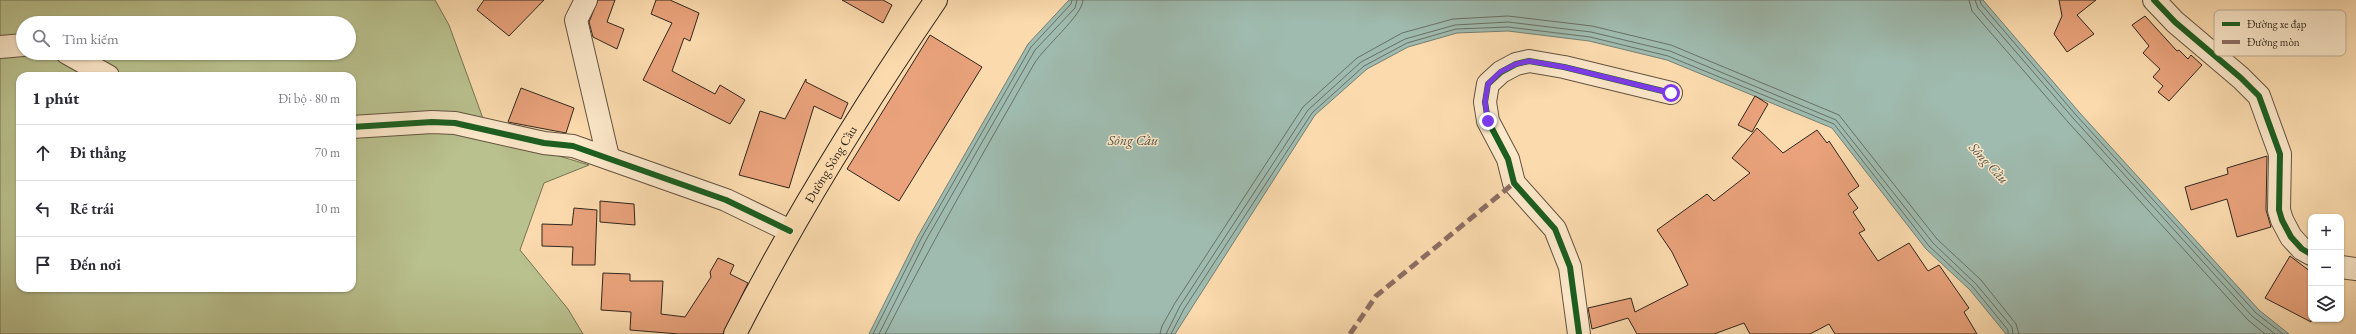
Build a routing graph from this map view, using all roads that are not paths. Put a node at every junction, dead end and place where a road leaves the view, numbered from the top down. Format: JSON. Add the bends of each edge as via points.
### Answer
{"nodes":[{"id":1,"x":586,"y":0,"type":"edge"},
{"id":2,"x":936,"y":0,"type":"edge"},
{"id":3,"x":2154,"y":0,"type":"edge"},
{"id":4,"x":16,"y":46,"type":"edge"},
{"id":5,"x":0,"y":47,"type":"edge"},
{"id":6,"x":2214,"y":55,"type":"edge"},
{"id":7,"x":2215,"y":56,"type":"edge"},
{"id":8,"x":79,"y":60,"type":"edge"},
{"id":9,"x":101,"y":72,"type":"edge"},
{"id":10,"x":1671,"y":93,"type":"dead end"},
{"id":11,"x":356,"y":127,"type":"edge"},
{"id":12,"x":608,"y":157,"type":"junction"},
{"id":13,"x":790,"y":232,"type":"junction"},
{"id":14,"x":2308,"y":252,"type":"edge"},
{"id":15,"x":2344,"y":267,"type":"edge"},
{"id":16,"x":2356,"y":269,"type":"edge"},
{"id":17,"x":735,"y":334,"type":"edge"},
{"id":18,"x":1579,"y":334,"type":"edge"}],
"edges":[{"from":1,"to":12,"type":"street","via":[[576,20]]},
{"from":2,"to":13,"type":"main road","name":"Đường Sông Cầu","via":[[897,57]]},
{"from":3,"to":6,"type":"street","via":[[2175,22]]},
{"from":4,"to":5,"type":"street"},
{"from":7,"to":14,"type":"street","via":[[2260,96],[2280,154],[2279,210],[2282,220],[2291,237]]},
{"from":8,"to":9,"type":"street"},
{"from":10,"to":18,"type":"street","via":[[1571,68],[1529,61],[1500,72],[1488,84],[1485,102],[1488,121],[1508,159],[1514,183],[1555,229],[1570,267]]},
{"from":11,"to":12,"type":"street","via":[[426,122],[455,123],[544,143],[573,146]]},
{"from":12,"to":13,"type":"street","via":[[726,200]]},
{"from":13,"to":17,"type":"main road","name":"Đường Sông Cầu"},
{"from":15,"to":16,"type":"street"}]}
